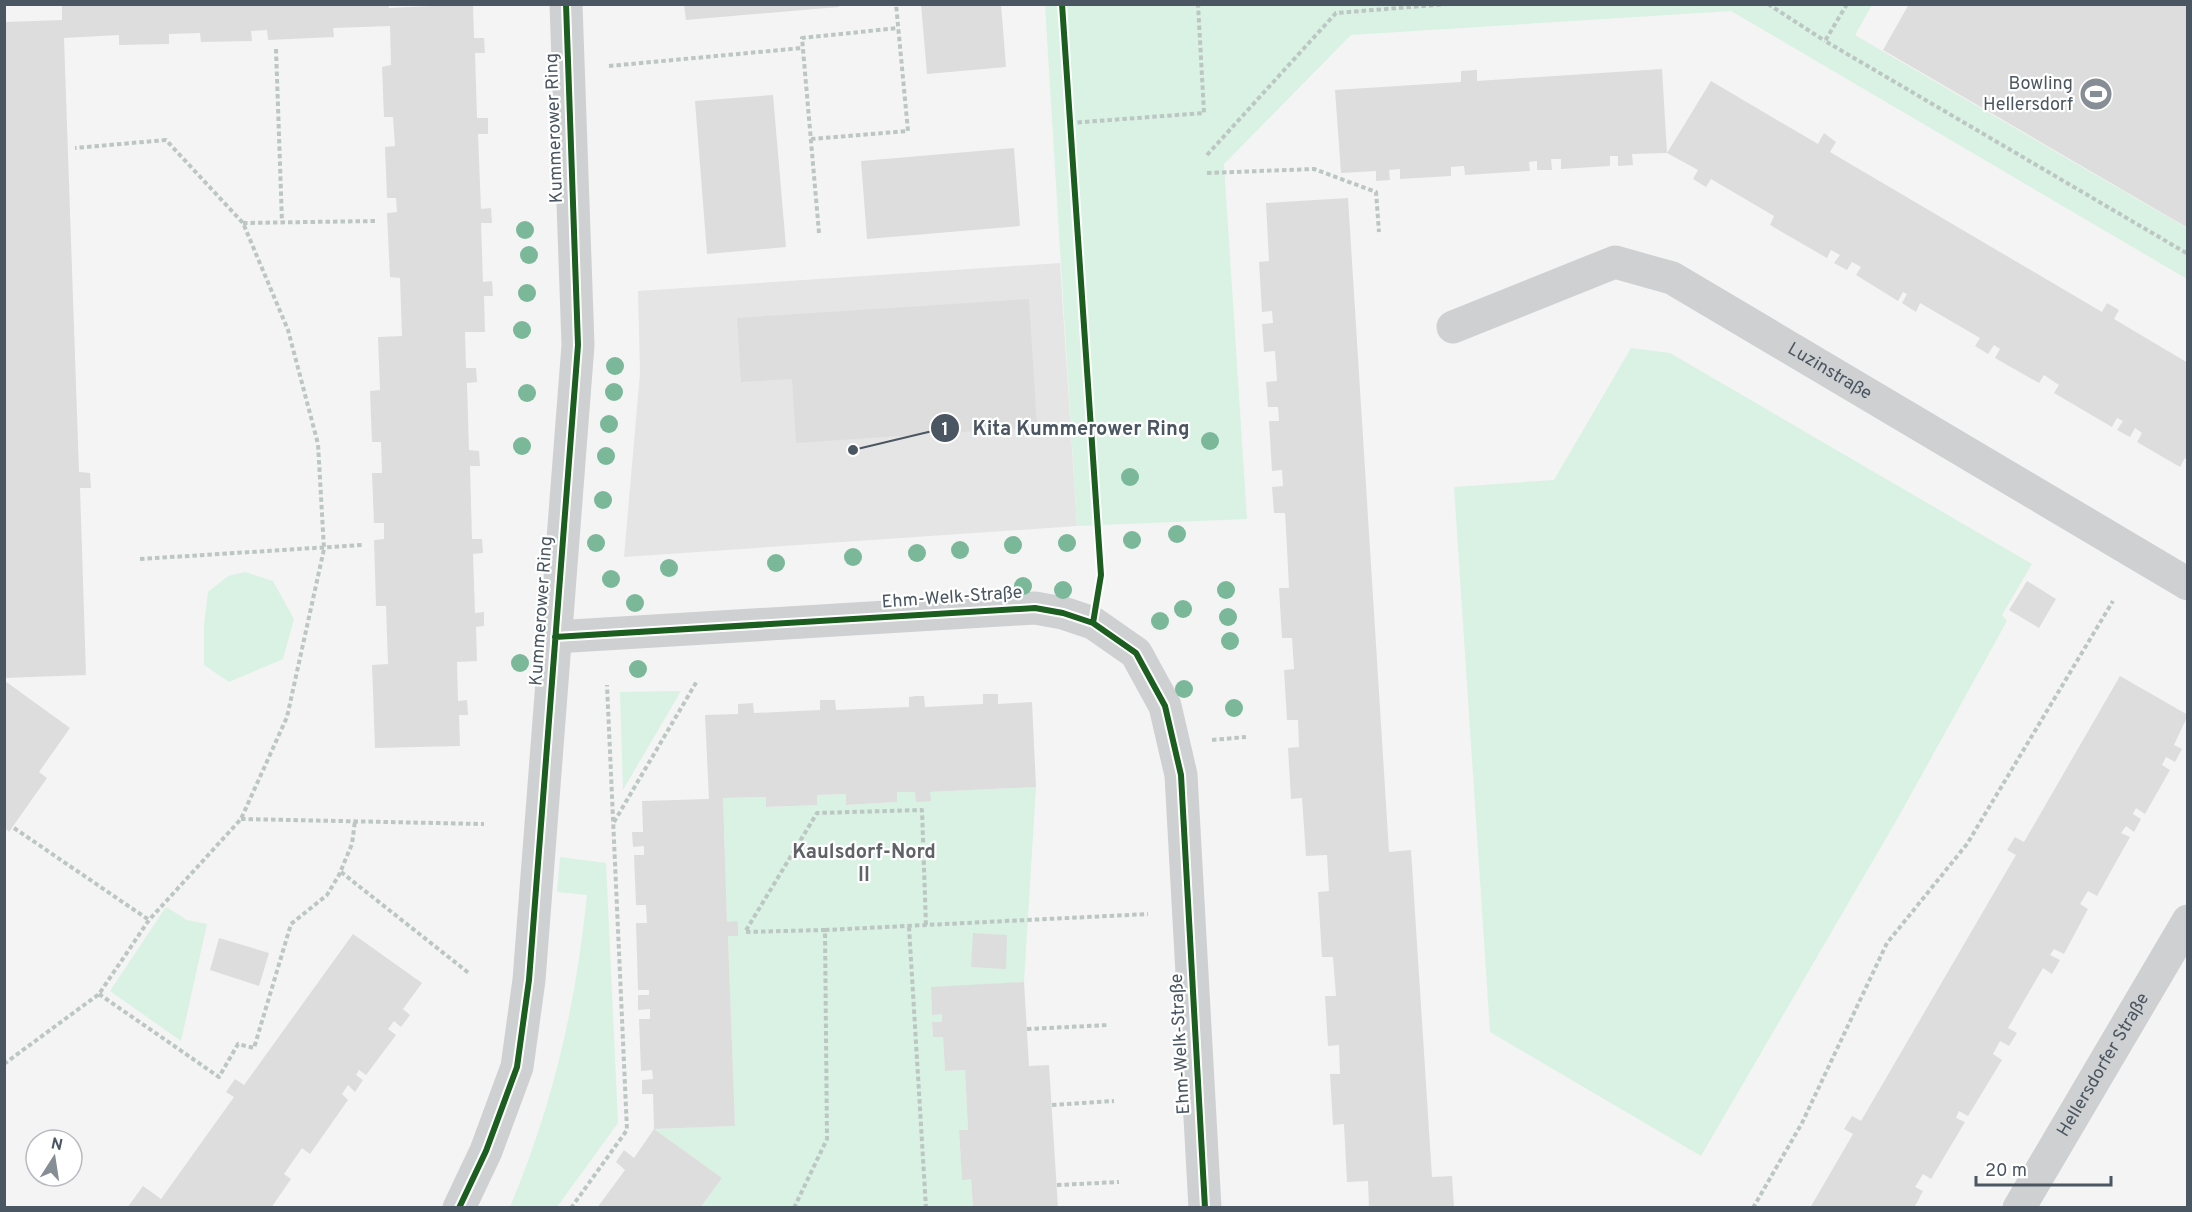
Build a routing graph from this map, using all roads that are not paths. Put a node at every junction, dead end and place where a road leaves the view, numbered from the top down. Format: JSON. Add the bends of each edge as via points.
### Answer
{"nodes":[{"id":1,"x":566,"y":4,"type":"edge"},
{"id":2,"x":1453,"y":327,"type":"dead end"},
{"id":3,"x":2187,"y":584,"type":"edge"},
{"id":4,"x":555,"y":637,"type":"junction"},
{"id":5,"x":2187,"y":921,"type":"edge"},
{"id":6,"x":459,"y":1208,"type":"edge"},
{"id":7,"x":1205,"y":1208,"type":"edge"},
{"id":8,"x":2019,"y":1208,"type":"edge"}],
"edges":[{"from":1,"to":4,"type":"street","name":"Kummerower Ring","via":[[578,345]]},
{"from":2,"to":3,"type":"street","name":"Luzinstraße","via":[[1615,262],[1672,278]]},
{"from":4,"to":6,"type":"street","name":"Kummerower Ring","via":[[529,980],[517,1067],[486,1151]]},
{"from":4,"to":7,"type":"street","name":"Ehm-Welk-Straße","via":[[1035,608],[1094,623],[1136,653],[1165,706],[1180,775]]},
{"from":5,"to":8,"type":"street","name":"Hellersdorfer Straße"}]}
